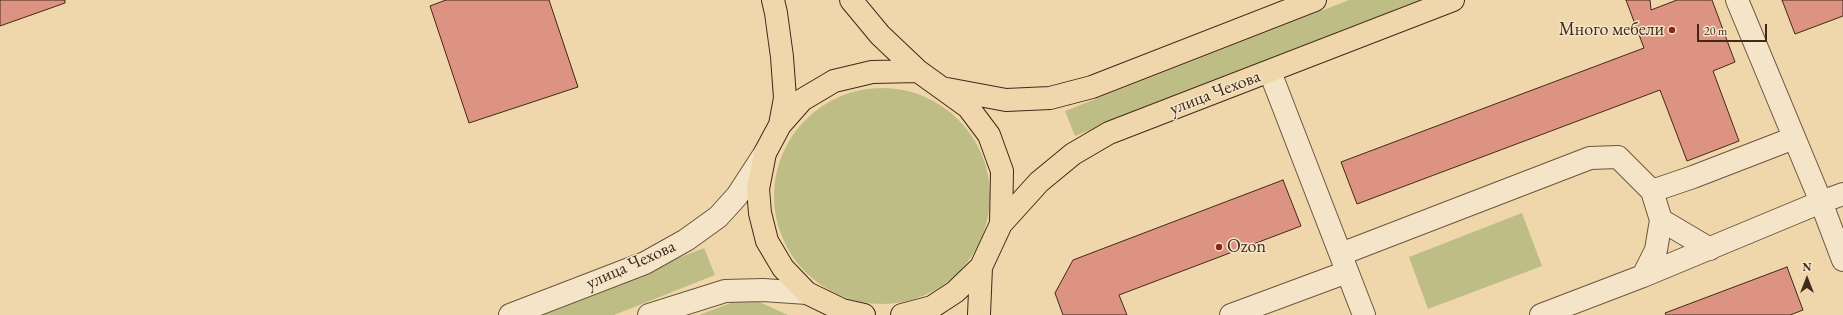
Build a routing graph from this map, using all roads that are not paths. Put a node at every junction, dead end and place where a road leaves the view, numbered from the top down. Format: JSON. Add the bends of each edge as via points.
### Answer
{"nodes":[{"id":1,"x":773,"y":0,"type":"edge"},
{"id":2,"x":851,"y":0,"type":"edge"},
{"id":3,"x":1315,"y":0,"type":"edge"},
{"id":4,"x":1453,"y":0,"type":"edge"},
{"id":5,"x":1737,"y":0,"type":"edge"},
{"id":6,"x":918,"y":71,"type":"junction"},
{"id":7,"x":1270,"y":72,"type":"junction"},
{"id":8,"x":943,"y":88,"type":"junction"},
{"id":9,"x":780,"y":125,"type":"junction"},
{"id":10,"x":1794,"y":138,"type":"junction"},
{"id":11,"x":765,"y":154,"type":"junction"},
{"id":12,"x":1652,"y":191,"type":"junction"},
{"id":13,"x":1843,"y":194,"type":"edge"},
{"id":14,"x":1822,"y":202,"type":"junction"},
{"id":15,"x":1662,"y":220,"type":"junction"},
{"id":16,"x":1001,"y":224,"type":"junction"},
{"id":17,"x":1710,"y":249,"type":"junction"},
{"id":18,"x":1843,"y":260,"type":"edge"},
{"id":19,"x":1344,"y":263,"type":"junction"},
{"id":20,"x":981,"y":267,"type":"junction"},
{"id":21,"x":1643,"y":276,"type":"junction"},
{"id":22,"x":807,"y":293,"type":"junction"},
{"id":23,"x":844,"y":313,"type":"edge"},
{"id":24,"x":510,"y":315,"type":"edge"},
{"id":25,"x":649,"y":315,"type":"edge"},
{"id":26,"x":864,"y":315,"type":"edge"},
{"id":27,"x":902,"y":315,"type":"edge"},
{"id":28,"x":979,"y":315,"type":"edge"},
{"id":29,"x":1231,"y":315,"type":"edge"},
{"id":30,"x":1364,"y":315,"type":"edge"},
{"id":31,"x":1542,"y":315,"type":"edge"}],
"edges":[{"from":1,"to":9,"type":"main road","via":[[782,57],[785,98]]},
{"from":2,"to":6,"type":"main road","via":[[880,35]]},
{"from":3,"to":8,"type":"main road","via":[[1092,87],[1050,98],[1006,100]]},
{"from":4,"to":7,"type":"main road","name":"улица Чехова"},
{"from":5,"to":10,"type":"street"},
{"from":6,"to":8,"type":"main road"},
{"from":6,"to":9,"type":"main road","via":[[872,72],[834,81],[802,100]]},
{"from":7,"to":16,"type":"main road","name":"улица Чехова","via":[[1109,133],[1067,159],[1039,182]]},
{"from":7,"to":19,"type":"street"},
{"from":8,"to":16,"type":"main road","via":[[968,107],[989,135],[1002,171]]},
{"from":9,"to":11,"type":"main road"},
{"from":10,"to":12,"type":"street"},
{"from":10,"to":14,"type":"street"},
{"from":11,"to":22,"type":"main road","via":[[758,189],[760,213],[767,241],[783,268]]},
{"from":11,"to":24,"type":"street","name":"улица Чехова","via":[[737,196],[718,216],[686,240],[645,263]]},
{"from":12,"to":15,"type":"street"},
{"from":12,"to":19,"type":"street","via":[[1618,157],[1590,158]]},
{"from":13,"to":14,"type":"street"},
{"from":14,"to":17,"type":"street"},
{"from":14,"to":18,"type":"street"},
{"from":15,"to":17,"type":"street"},
{"from":15,"to":21,"type":"street","via":[[1656,250]]},
{"from":16,"to":20,"type":"main road"},
{"from":17,"to":21,"type":"street"},
{"from":19,"to":29,"type":"street"},
{"from":19,"to":30,"type":"street"},
{"from":20,"to":27,"type":"main road","via":[[955,292],[932,306]]},
{"from":20,"to":28,"type":"main road"},
{"from":21,"to":31,"type":"street"},
{"from":22,"to":23,"type":"main road"},
{"from":22,"to":25,"type":"street","via":[[725,291]]},
{"from":23,"to":26,"type":"main road"}]}
